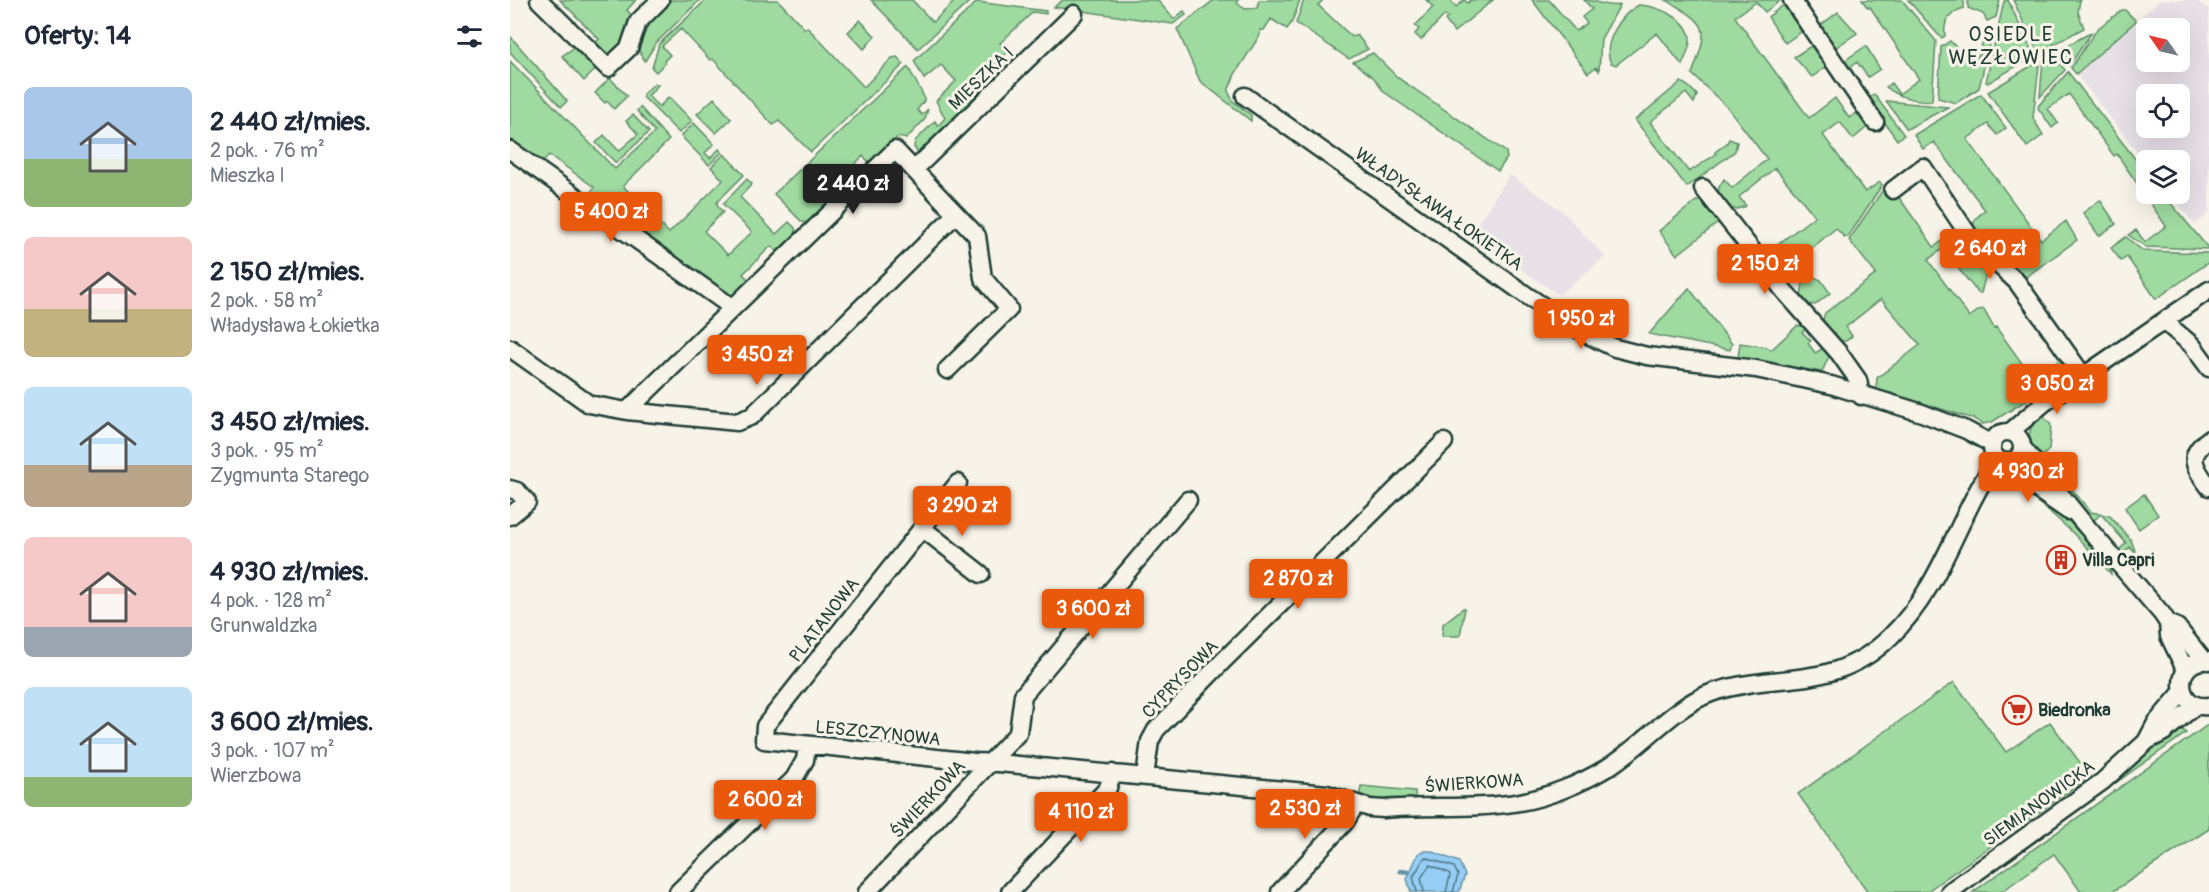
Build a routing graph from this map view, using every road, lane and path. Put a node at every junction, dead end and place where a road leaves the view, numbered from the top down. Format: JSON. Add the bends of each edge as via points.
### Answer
{"nodes":[{"id":1,"x":539,"y":0,"type":"edge"},
{"id":2,"x":660,"y":0,"type":"edge"},
{"id":3,"x":1792,"y":0,"type":"edge"},
{"id":4,"x":1074,"y":14,"type":"dead end"},
{"id":5,"x":1245,"y":96,"type":"dead end"},
{"id":6,"x":1875,"y":122,"type":"dead end"},
{"id":7,"x":510,"y":150,"type":"edge"},
{"id":8,"x":915,"y":169,"type":"junction"},
{"id":9,"x":1703,"y":188,"type":"dead end"},
{"id":10,"x":1893,"y":190,"type":"dead end"},
{"id":11,"x":956,"y":214,"type":"junction"},
{"id":12,"x":2209,"y":290,"type":"edge"},
{"id":13,"x":733,"y":308,"type":"junction"},
{"id":14,"x":2166,"y":321,"type":"junction"},
{"id":15,"x":510,"y":348,"type":"edge"},
{"id":16,"x":2209,"y":368,"type":"edge"},
{"id":17,"x":947,"y":370,"type":"dead end"},
{"id":18,"x":2084,"y":377,"type":"junction"},
{"id":19,"x":1861,"y":396,"type":"junction"},
{"id":20,"x":627,"y":411,"type":"junction"},
{"id":21,"x":2010,"y":432,"type":"junction"},
{"id":22,"x":2209,"y":440,"type":"edge"},
{"id":23,"x":1444,"y":442,"type":"dead end"},
{"id":24,"x":2022,"y":447,"type":"junction"},
{"id":25,"x":1998,"y":455,"type":"junction"},
{"id":26,"x":958,"y":483,"type":"dead end"},
{"id":27,"x":2209,"y":487,"type":"edge"},
{"id":28,"x":510,"y":489,"type":"edge"},
{"id":29,"x":1188,"y":500,"type":"dead end"},
{"id":30,"x":510,"y":516,"type":"edge"},
{"id":31,"x":2081,"y":520,"type":"junction"},
{"id":32,"x":922,"y":528,"type":"junction"},
{"id":33,"x":981,"y":574,"type":"dead end"},
{"id":34,"x":2168,"y":623,"type":"junction"},
{"id":35,"x":2206,"y":661,"type":"edge"},
{"id":36,"x":2186,"y":671,"type":"junction"},
{"id":37,"x":2183,"y":691,"type":"junction"},
{"id":38,"x":2203,"y":706,"type":"edge"},
{"id":39,"x":764,"y":740,"type":"joint"},
{"id":40,"x":2147,"y":741,"type":"junction"},
{"id":41,"x":807,"y":745,"type":"junction"},
{"id":42,"x":989,"y":763,"type":"junction"},
{"id":43,"x":1112,"y":773,"type":"junction"},
{"id":44,"x":1145,"y":776,"type":"junction"},
{"id":45,"x":1356,"y":804,"type":"junction"},
{"id":46,"x":678,"y":892,"type":"edge"},
{"id":47,"x":867,"y":892,"type":"edge"},
{"id":48,"x":1010,"y":892,"type":"edge"},
{"id":49,"x":1280,"y":892,"type":"edge"},
{"id":50,"x":1948,"y":892,"type":"edge"}],
"edges":[{"from":1,"to":2,"type":"street","via":[[608,68],[629,48],[638,22]]},
{"from":3,"to":6,"type":"street"},
{"from":4,"to":8,"type":"street","name":"MIESZKA I"},
{"from":5,"to":19,"type":"street","name":"WŁADYSŁAWA ŁOKIETKA","via":[[1586,334],[1615,348],[1647,356],[1756,369],[1831,385]]},
{"from":7,"to":13,"type":"street"},
{"from":8,"to":11,"type":"street"},
{"from":8,"to":13,"type":"street","via":[[896,150]]},
{"from":9,"to":19,"type":"street","via":[[1839,353],[1858,380]]},
{"from":10,"to":18,"type":"street","via":[[1923,167],[1972,240],[2017,282]]},
{"from":11,"to":17,"type":"street","via":[[977,236],[982,278],[1009,309]]},
{"from":11,"to":20,"type":"street","via":[[752,416],[737,422]]},
{"from":12,"to":14,"type":"street"},
{"from":13,"to":20,"type":"street"},
{"from":14,"to":16,"type":"street"},
{"from":14,"to":18,"type":"street"},
{"from":15,"to":20,"type":"street","via":[[589,404]]},
{"from":18,"to":21,"type":"street","via":[[2033,411]]},
{"from":19,"to":25,"type":"street","name":"WŁADYSŁAWA ŁOKIETKA","via":[[1965,430]]},
{"from":21,"to":24,"type":"street","via":[[2020,438]]},
{"from":21,"to":25,"type":"street","via":[[1997,435]]},
{"from":22,"to":27,"type":"street","via":[[2194,457]]},
{"from":23,"to":44,"type":"street","name":"CYPRYSOWA","via":[[1156,730],[1150,741]]},
{"from":24,"to":25,"type":"street","via":[[2019,456]]},
{"from":24,"to":31,"type":"street"},
{"from":25,"to":31,"type":"street","name":"WŁADYSŁAWA ŁOKIETKA","via":[[2022,479]]},
{"from":25,"to":45,"type":"street","name":"ŚWIERKOWA","via":[[1979,486],[1945,561],[1919,603],[1890,637],[1854,663],[1819,676],[1746,683],[1704,696],[1605,769],[1520,802],[1384,809]]},
{"from":26,"to":32,"type":"street","name":"PLATANOWA"},
{"from":28,"to":30,"type":"street","via":[[527,502]]},
{"from":29,"to":42,"type":"street","via":[[1023,695],[1018,733]]},
{"from":31,"to":34,"type":"street"},
{"from":32,"to":33,"type":"street"},
{"from":32,"to":39,"type":"street","name":"PLATANOWA","via":[[765,726]]},
{"from":34,"to":35,"type":"street","via":[[2177,627]]},
{"from":34,"to":36,"type":"street","via":[[2169,636]]},
{"from":35,"to":36,"type":"street","via":[[2193,663]]},
{"from":36,"to":37,"type":"street"},
{"from":37,"to":38,"type":"street","via":[[2188,700]]},
{"from":37,"to":40,"type":"street","name":"SIEMIANOWICKA","via":[[2156,723]]},
{"from":38,"to":40,"type":"street","name":"SIEMIANOWICKA"},
{"from":39,"to":41,"type":"street","name":"LESZCZYNOWA"},
{"from":40,"to":50,"type":"street","name":"SIEMIANOWICKA","via":[[2103,782]]},
{"from":41,"to":42,"type":"street","name":"LESZCZYNOWA"},
{"from":41,"to":46,"type":"street","via":[[805,760],[794,778]]},
{"from":42,"to":43,"type":"street","name":"ŚWIERKOWA"},
{"from":42,"to":47,"type":"street","name":"ŚWIERKOWA"},
{"from":43,"to":44,"type":"street","name":"ŚWIERKOWA"},
{"from":43,"to":48,"type":"street","via":[[1108,788]]},
{"from":44,"to":45,"type":"street","name":"ŚWIERKOWA","via":[[1327,794]]},
{"from":45,"to":49,"type":"street","via":[[1345,822]]}]}
